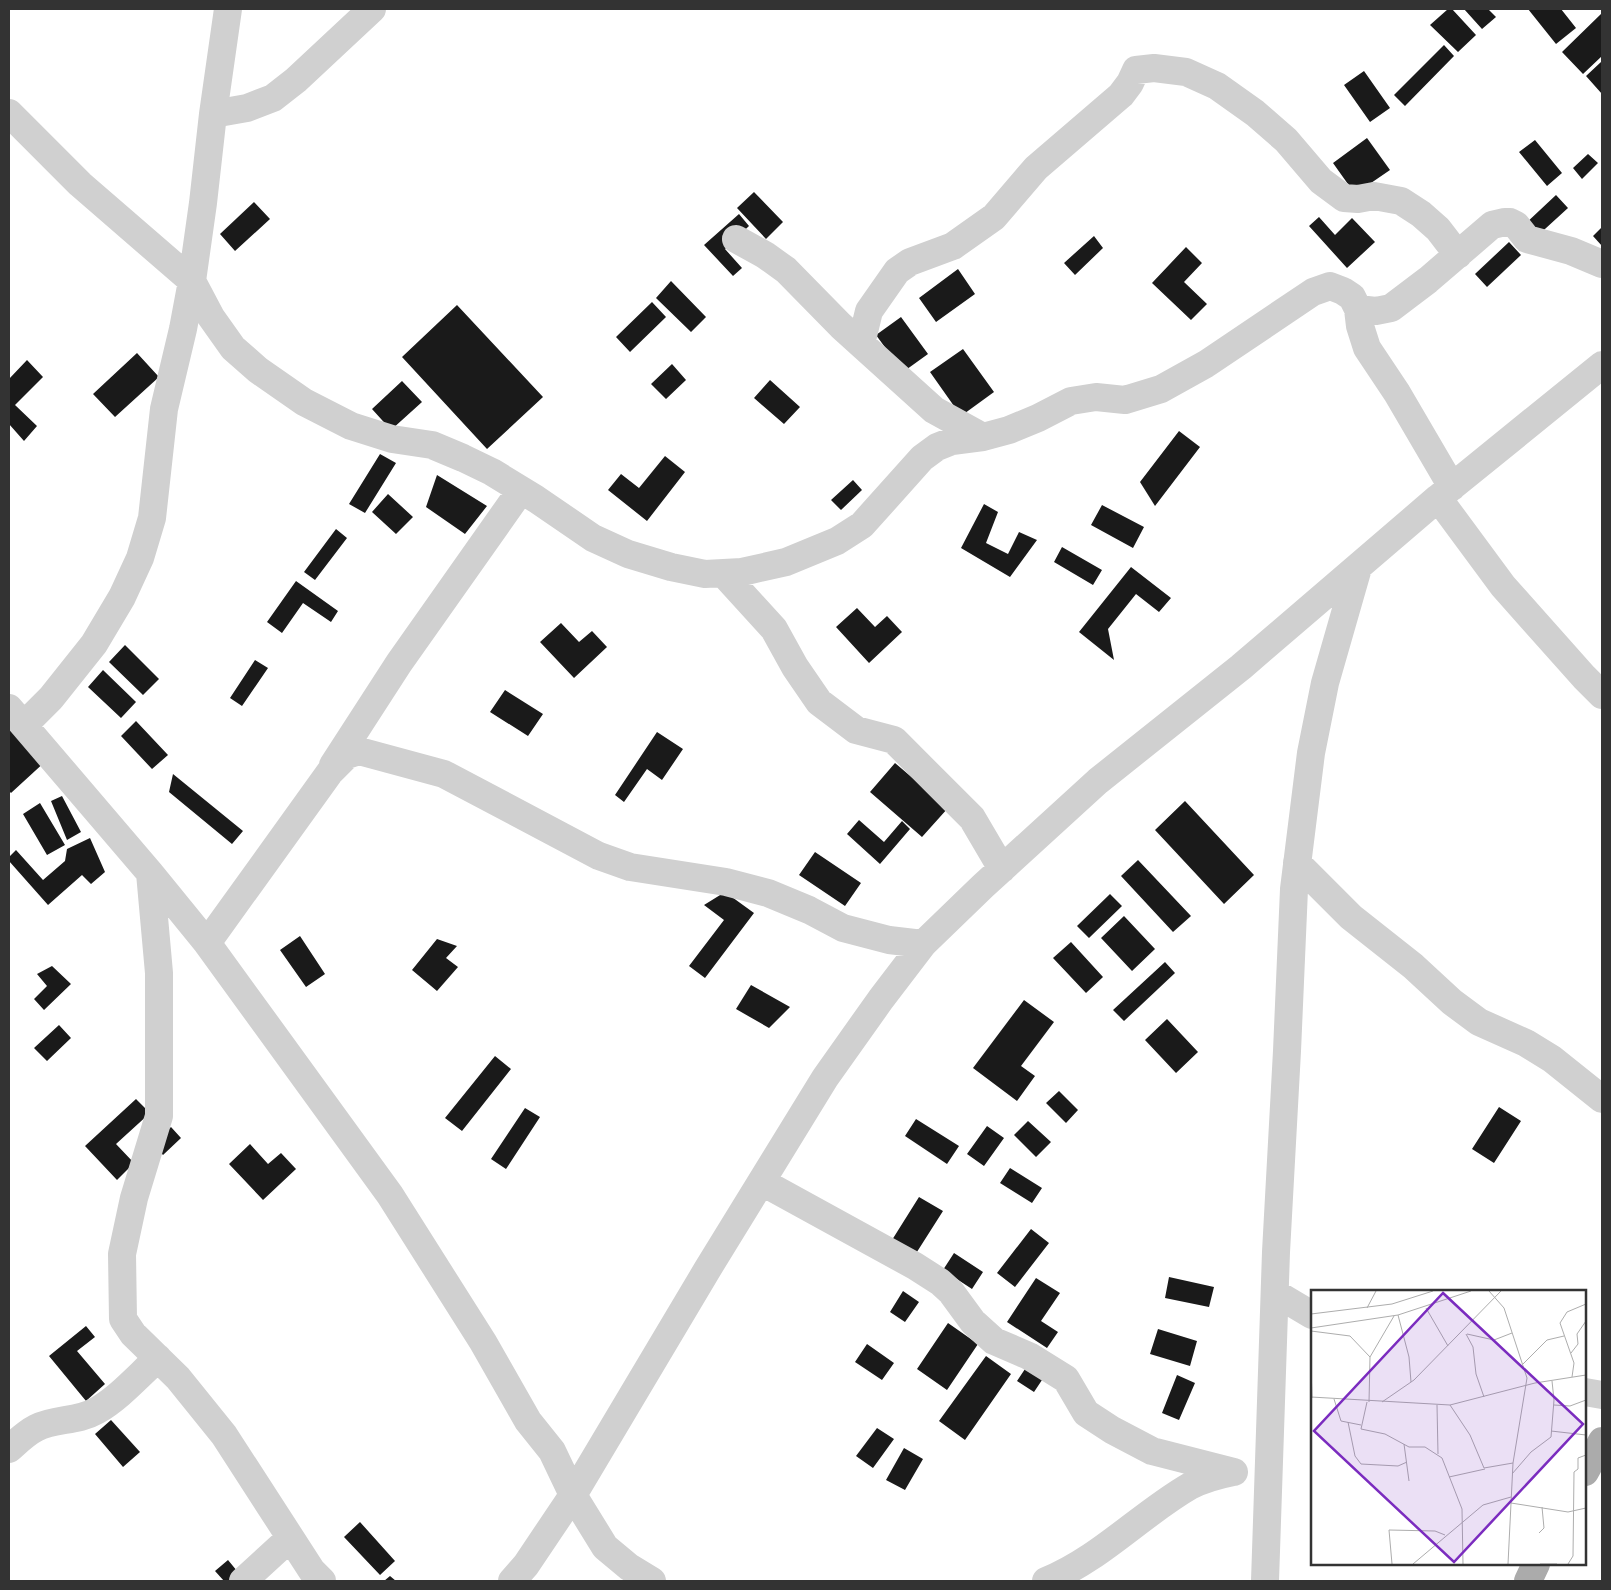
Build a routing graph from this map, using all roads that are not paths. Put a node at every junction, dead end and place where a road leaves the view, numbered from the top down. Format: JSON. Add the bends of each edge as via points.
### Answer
{"nodes":[{"id":1,"x":228,"y":9,"type":"edge"},
{"id":2,"x":372,"y":9,"type":"edge"},
{"id":3,"x":9,"y":113,"type":"edge"},
{"id":4,"x":213,"y":114,"type":"junction"},
{"id":5,"x":736,"y":239,"type":"dead end"},
{"id":6,"x":1458,"y":255,"type":"junction"},
{"id":7,"x":1602,"y":264,"type":"edge"},
{"id":8,"x":192,"y":280,"type":"junction"},
{"id":9,"x":1358,"y":309,"type":"junction"},
{"id":10,"x":861,"y":344,"type":"junction"},
{"id":11,"x":1602,"y":365,"type":"edge"},
{"id":12,"x":983,"y":437,"type":"junction"},
{"id":13,"x":521,"y":490,"type":"junction"},
{"id":14,"x":1445,"y":493,"type":"junction"},
{"id":15,"x":1358,"y":568,"type":"junction"},
{"id":16,"x":723,"y":574,"type":"junction"},
{"id":17,"x":1602,"y":695,"type":"edge"},
{"id":18,"x":16,"y":716,"type":"edge"},
{"id":19,"x":330,"y":772,"type":"junction"},
{"id":20,"x":1297,"y":863,"type":"junction"},
{"id":21,"x":1002,"y":869,"type":"junction"},
{"id":22,"x":150,"y":874,"type":"junction"},
{"id":23,"x":207,"y":943,"type":"junction"},
{"id":24,"x":923,"y":944,"type":"junction"},
{"id":25,"x":1602,"y":1099,"type":"edge"},
{"id":26,"x":762,"y":1182,"type":"junction"},
{"id":27,"x":1275,"y":1293,"type":"junction"},
{"id":28,"x":1311,"y":1314,"type":"edge"},
{"id":29,"x":158,"y":1358,"type":"junction"},
{"id":30,"x":1586,"y":1392,"type":"edge"},
{"id":31,"x":1602,"y":1395,"type":"edge"},
{"id":32,"x":1602,"y":1441,"type":"edge"},
{"id":33,"x":9,"y":1449,"type":"edge"},
{"id":34,"x":1586,"y":1470,"type":"edge"},
{"id":35,"x":1234,"y":1472,"type":"junction"},
{"id":36,"x":1269,"y":1478,"type":"junction"},
{"id":37,"x":573,"y":1494,"type":"junction"},
{"id":38,"x":290,"y":1538,"type":"junction"},
{"id":39,"x":1536,"y":1565,"type":"edge"},
{"id":40,"x":243,"y":1581,"type":"edge"},
{"id":41,"x":322,"y":1581,"type":"edge"},
{"id":42,"x":512,"y":1581,"type":"edge"},
{"id":43,"x":652,"y":1581,"type":"edge"},
{"id":44,"x":1046,"y":1581,"type":"edge"},
{"id":45,"x":1265,"y":1581,"type":"edge"},
{"id":46,"x":1528,"y":1581,"type":"edge"}],
"edges":[{"from":1,"to":4,"type":"street"},
{"from":2,"to":4,"type":"street","via":[[273,98],[247,108]]},
{"from":3,"to":8,"type":"street","via":[[80,184]]},
{"from":4,"to":8,"type":"street"},
{"from":5,"to":10,"type":"street","via":[[786,270]]},
{"from":6,"to":7,"type":"street","via":[[1492,226],[1505,222],[1516,224],[1525,238],[1531,241],[1571,251]]},
{"from":6,"to":9,"type":"street","via":[[1391,308],[1376,311]]},
{"from":6,"to":10,"type":"street","via":[[1438,229],[1401,201],[1374,196],[1344,198],[1321,181],[1286,140],[1255,112],[1217,86],[1186,72],[1154,68],[1136,70],[1121,95],[1036,168],[994,217],[953,246],[910,262],[897,271],[869,311]]},
{"from":8,"to":13,"type":"street","via":[[210,317],[232,348],[304,402],[351,426],[392,439],[432,445],[492,472]]},
{"from":8,"to":18,"type":"street","via":[[164,409],[152,518],[140,558],[122,597],[94,644],[51,698]]},
{"from":9,"to":12,"type":"street","via":[[1352,297],[1330,286],[1313,292],[1206,364],[1161,389],[1126,400],[1096,397],[1071,401],[1009,430]]},
{"from":9,"to":14,"type":"street","via":[[1367,348],[1397,393]]},
{"from":10,"to":12,"type":"street","via":[[934,410]]},
{"from":11,"to":14,"type":"street"},
{"from":12,"to":16,"type":"street","via":[[952,441],[937,447],[916,464],[862,526],[838,541],[786,562]]},
{"from":13,"to":16,"type":"street","via":[[592,538],[628,554],[671,567]]},
{"from":13,"to":19,"type":"street","via":[[398,663]]},
{"from":14,"to":15,"type":"street"},
{"from":14,"to":17,"type":"street","via":[[1502,586]]},
{"from":15,"to":20,"type":"street","via":[[1325,683]]},
{"from":15,"to":21,"type":"street","via":[[1241,668],[1098,781]]},
{"from":16,"to":21,"type":"street","via":[[774,629],[819,702],[856,730],[894,740],[972,818]]},
{"from":18,"to":22,"type":"street"},
{"from":19,"to":23,"type":"street"},
{"from":19,"to":24,"type":"street","via":[[347,755],[359,752],[444,774],[599,856],[630,867],[726,882],[768,893],[843,928],[890,940]]},
{"from":20,"to":25,"type":"street","via":[[1351,916],[1452,1002],[1479,1022],[1526,1043],[1552,1059]]},
{"from":20,"to":27,"type":"street"},
{"from":21,"to":24,"type":"street"},
{"from":22,"to":23,"type":"street"},
{"from":22,"to":29,"type":"street","via":[[159,973],[159,1116],[134,1198],[122,1254],[122,1306],[123,1319],[132,1334]]},
{"from":23,"to":37,"type":"street","via":[[390,1195],[483,1342],[528,1421],[552,1451]]},
{"from":24,"to":26,"type":"street","via":[[825,1078]]},
{"from":26,"to":35,"type":"street","via":[[940,1282],[994,1341],[1029,1356],[1066,1379],[1086,1412],[1112,1430],[1152,1451]]},
{"from":26,"to":37,"type":"street"},
{"from":27,"to":28,"type":"street"},
{"from":27,"to":36,"type":"street"},
{"from":29,"to":33,"type":"street","via":[[123,1391],[95,1411],[36,1428]]},
{"from":29,"to":38,"type":"street","via":[[224,1435]]},
{"from":30,"to":31,"type":"street"},
{"from":32,"to":34,"type":"main road"},
{"from":35,"to":36,"type":"street"},
{"from":35,"to":44,"type":"street","via":[[1191,1486],[1094,1555]]},
{"from":36,"to":45,"type":"street"},
{"from":37,"to":42,"type":"street"},
{"from":37,"to":43,"type":"street","via":[[605,1547]]},
{"from":38,"to":40,"type":"street"},
{"from":38,"to":41,"type":"street"},
{"from":39,"to":46,"type":"main road"}]}
